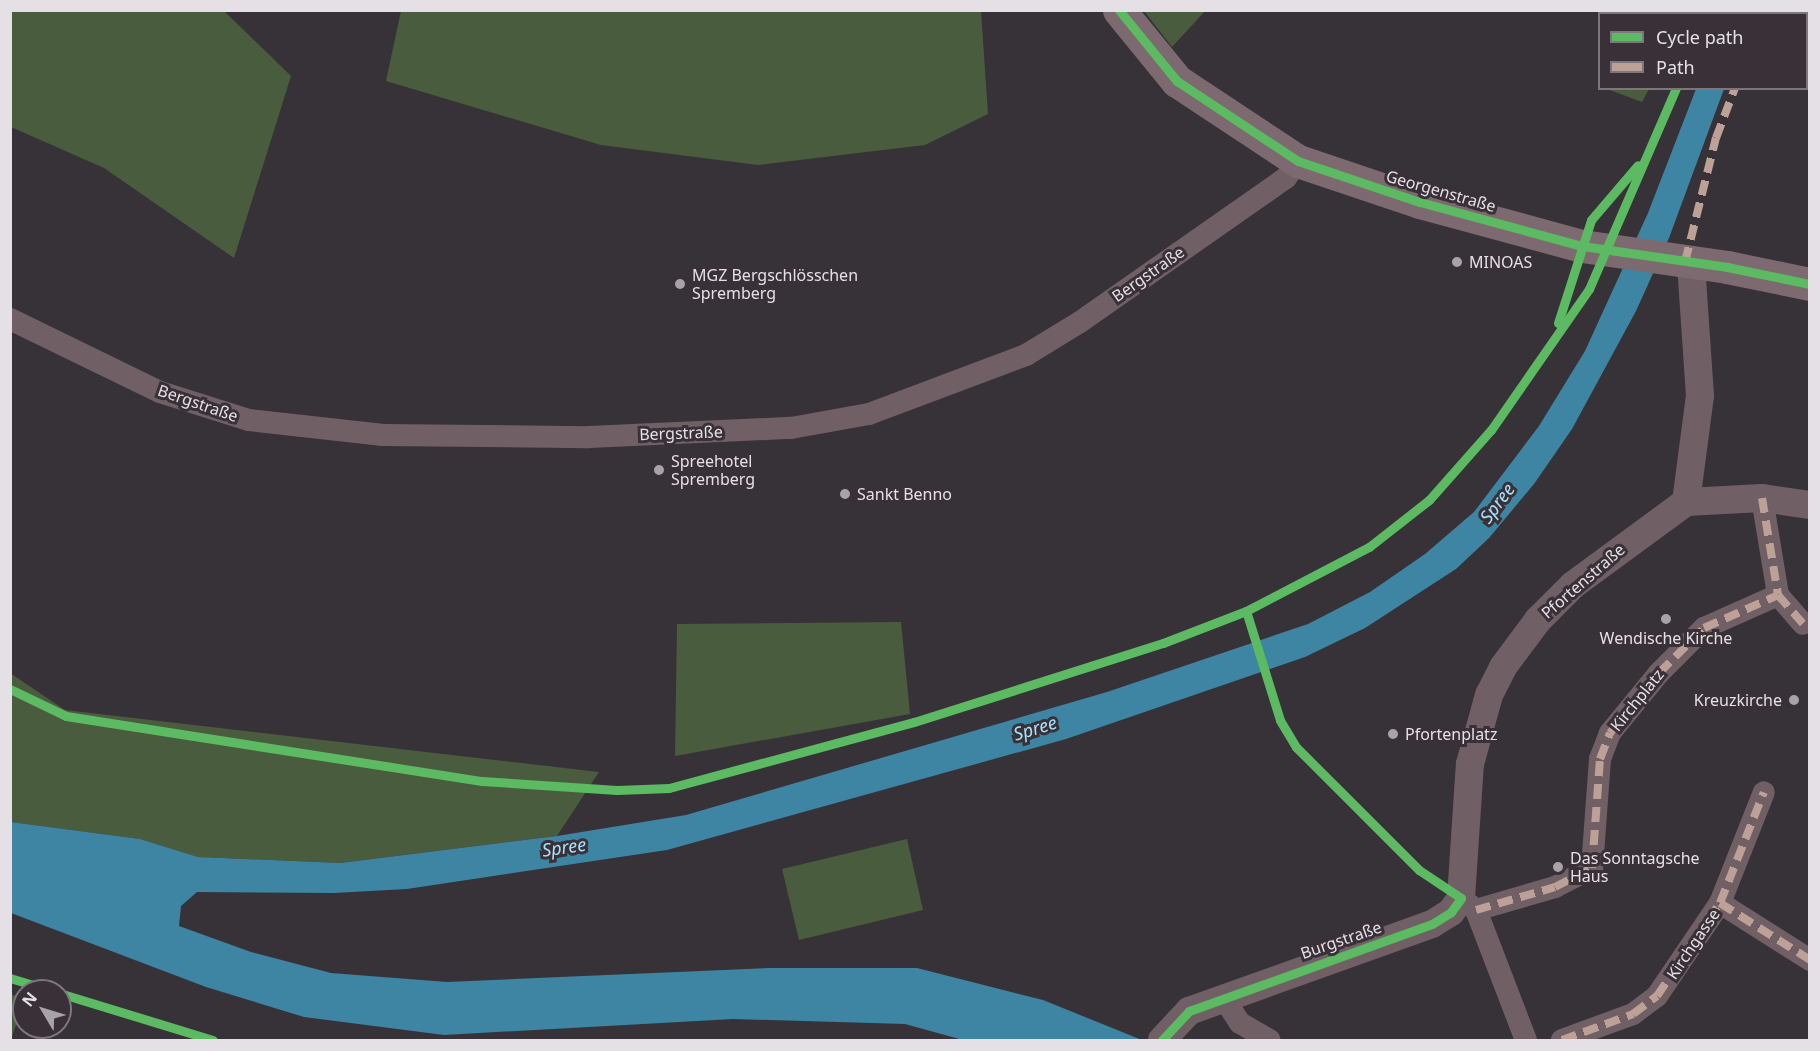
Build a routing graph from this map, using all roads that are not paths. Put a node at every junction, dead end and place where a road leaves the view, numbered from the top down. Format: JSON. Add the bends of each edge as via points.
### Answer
{"nodes":[{"id":1,"x":1119,"y":10,"type":"edge"},
{"id":2,"x":1298,"y":161,"type":"junction"},
{"id":3,"x":1683,"y":261,"type":"junction"},
{"id":4,"x":1809,"y":284,"type":"edge"},
{"id":5,"x":10,"y":319,"type":"edge"},
{"id":6,"x":1762,"y":498,"type":"junction"},
{"id":7,"x":1686,"y":502,"type":"junction"},
{"id":8,"x":1809,"y":505,"type":"edge"},
{"id":9,"x":1778,"y":595,"type":"junction"},
{"id":10,"x":1803,"y":624,"type":"dead end"},
{"id":11,"x":1764,"y":792,"type":"dead end"},
{"id":12,"x":1592,"y":868,"type":"joint"},
{"id":13,"x":1720,"y":903,"type":"junction"},
{"id":14,"x":1469,"y":904,"type":"junction"},
{"id":15,"x":1809,"y":960,"type":"edge"},
{"id":16,"x":1223,"y":997,"type":"junction"},
{"id":17,"x":1164,"y":1036,"type":"edge"},
{"id":18,"x":1270,"y":1041,"type":"edge"},
{"id":19,"x":1526,"y":1041,"type":"edge"},
{"id":20,"x":1562,"y":1041,"type":"edge"}],
"edges":[{"from":1,"to":2,"type":"main road","name":"Georgenstraße","via":[[1178,81]]},
{"from":2,"to":3,"type":"main road","name":"Georgenstraße","via":[[1420,202],[1582,246]]},
{"from":2,"to":5,"type":"street","name":"Bergstraße","via":[[1286,178],[1080,322],[1026,355],[869,414],[791,428],[589,437],[383,435],[249,420],[160,392]]},
{"from":3,"to":4,"type":"main road","name":"Georgenstraße"},
{"from":3,"to":7,"type":"street","via":[[1700,396]]},
{"from":6,"to":7,"type":"street"},
{"from":6,"to":8,"type":"street"},
{"from":6,"to":9,"type":"street"},
{"from":7,"to":14,"type":"street","name":"Pfortenstraße","via":[[1573,585],[1538,620],[1503,667],[1489,695],[1470,764]]},
{"from":9,"to":10,"type":"street"},
{"from":9,"to":12,"type":"street","name":"Kirchplatz","via":[[1704,628],[1659,673],[1610,733],[1600,759]]},
{"from":11,"to":13,"type":"street","name":"Kirchgasse"},
{"from":12,"to":14,"type":"street","name":"Burgstraße","via":[[1555,887]]},
{"from":13,"to":15,"type":"street"},
{"from":13,"to":20,"type":"street","name":"Kirchgasse","via":[[1657,996],[1633,1014]]},
{"from":14,"to":16,"type":"street","name":"Burgstraße","via":[[1432,924]]},
{"from":14,"to":19,"type":"street","name":"Pfortenstraße"},
{"from":16,"to":17,"type":"street","name":"Burgstraße","via":[[1189,1011]]},
{"from":16,"to":18,"type":"street","via":[[1240,1023]]}]}
